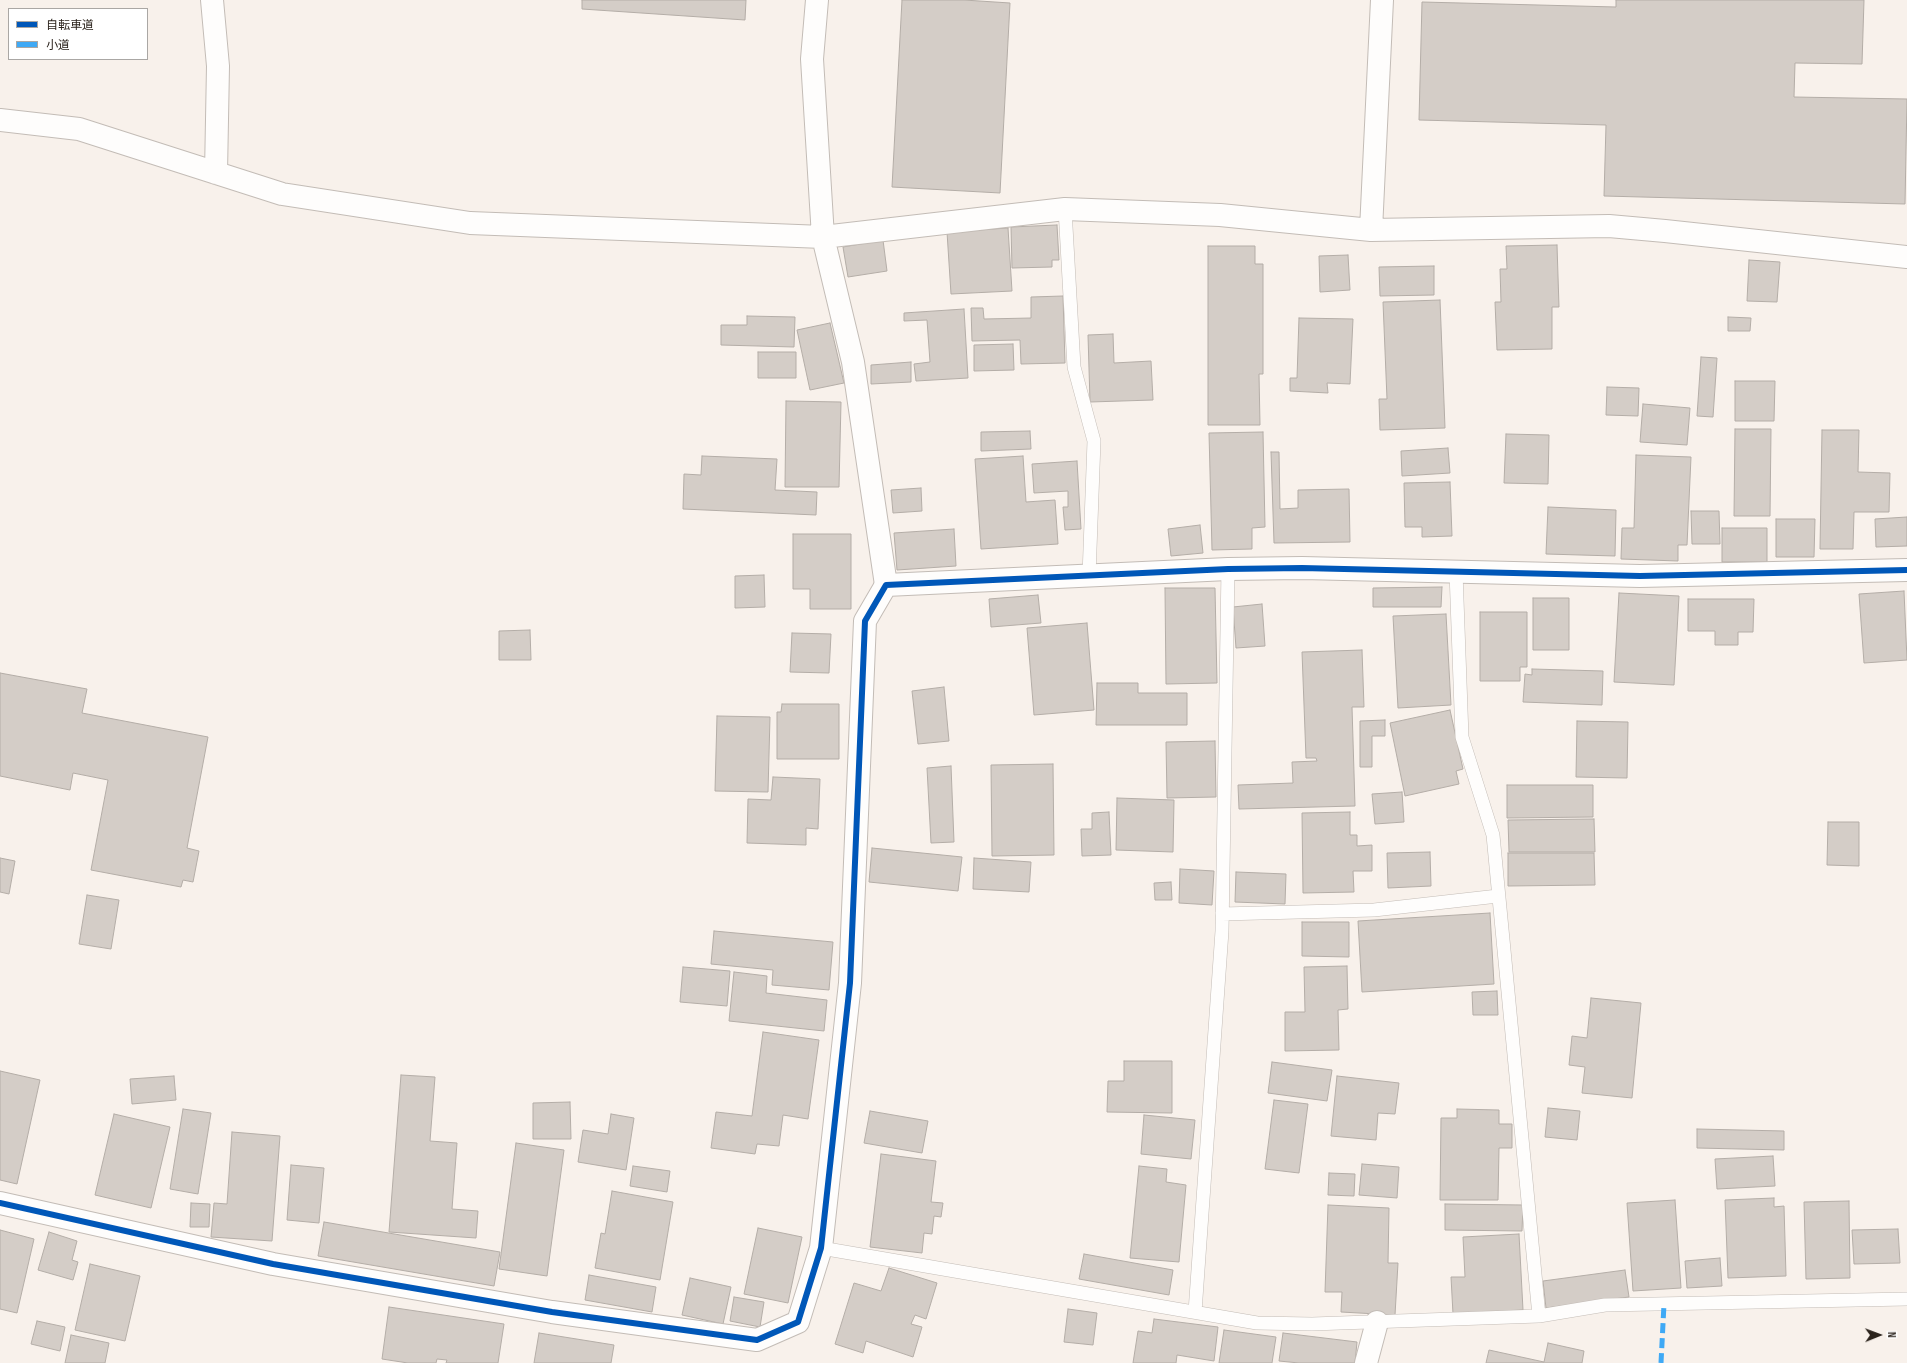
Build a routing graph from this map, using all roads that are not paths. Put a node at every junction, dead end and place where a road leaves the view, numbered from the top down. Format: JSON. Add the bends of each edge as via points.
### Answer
{"nodes":[{"id":1,"x":212,"y":0,"type":"edge"},
{"id":2,"x":817,"y":0,"type":"edge"},
{"id":3,"x":1382,"y":0,"type":"edge"},
{"id":4,"x":0,"y":120,"type":"edge"},
{"id":5,"x":216,"y":173,"type":"junction"},
{"id":6,"x":1066,"y":209,"type":"junction"},
{"id":7,"x":1371,"y":230,"type":"junction"},
{"id":8,"x":823,"y":237,"type":"junction"},
{"id":9,"x":1907,"y":257,"type":"edge"},
{"id":10,"x":1228,"y":569,"type":"junction"},
{"id":11,"x":1907,"y":570,"type":"edge"},
{"id":12,"x":1456,"y":572,"type":"junction"},
{"id":13,"x":1089,"y":576,"type":"junction"},
{"id":14,"x":886,"y":585,"type":"junction"},
{"id":15,"x":1498,"y":896,"type":"junction"},
{"id":16,"x":1222,"y":914,"type":"junction"},
{"id":17,"x":0,"y":1203,"type":"edge"},
{"id":18,"x":821,"y":1248,"type":"junction"},
{"id":19,"x":1907,"y":1299,"type":"edge"},
{"id":20,"x":1195,"y":1312,"type":"junction"},
{"id":21,"x":1539,"y":1316,"type":"junction"},
{"id":22,"x":1377,"y":1322,"type":"junction"},
{"id":23,"x":1366,"y":1363,"type":"edge"}],
"edges":[{"from":1,"to":5,"type":"street","via":[[218,66]]},
{"from":2,"to":8,"type":"street","via":[[812,59]]},
{"from":3,"to":7,"type":"street"},
{"from":4,"to":5,"type":"street","via":[[79,129]]},
{"from":5,"to":8,"type":"street","via":[[282,194],[470,223]]},
{"from":6,"to":7,"type":"street","via":[[1220,214]]},
{"from":6,"to":8,"type":"street"},
{"from":6,"to":13,"type":"lane","via":[[1074,367],[1094,441]]},
{"from":7,"to":9,"type":"street","via":[[1609,226]]},
{"from":8,"to":14,"type":"street","via":[[853,362]]},
{"from":10,"to":12,"type":"street"},
{"from":10,"to":13,"type":"street"},
{"from":10,"to":16,"type":"lane"},
{"from":11,"to":12,"type":"street","via":[[1640,576]]},
{"from":12,"to":15,"type":"lane","via":[[1462,737],[1493,835]]},
{"from":13,"to":14,"type":"street"},
{"from":14,"to":18,"type":"street","via":[[865,621],[850,983]]},
{"from":15,"to":16,"type":"lane","via":[[1374,910]]},
{"from":15,"to":21,"type":"lane"},
{"from":16,"to":20,"type":"lane"},
{"from":17,"to":18,"type":"street","via":[[273,1264],[552,1312],[757,1340],[798,1322]]},
{"from":18,"to":20,"type":"lane"},
{"from":19,"to":21,"type":"lane","via":[[1605,1305]]},
{"from":20,"to":22,"type":"lane","via":[[1257,1323]]},
{"from":21,"to":22,"type":"lane"},
{"from":22,"to":23,"type":"street"}]}
